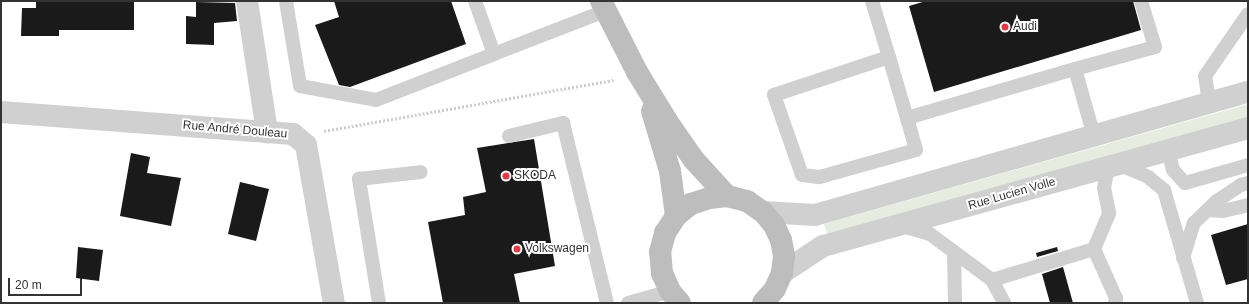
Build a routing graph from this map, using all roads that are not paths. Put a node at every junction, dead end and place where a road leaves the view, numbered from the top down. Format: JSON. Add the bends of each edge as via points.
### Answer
{"nodes":[{"id":1,"x":247,"y":1,"type":"edge"},
{"id":2,"x":286,"y":1,"type":"edge"},
{"id":3,"x":475,"y":1,"type":"edge"},
{"id":4,"x":872,"y":1,"type":"edge"},
{"id":5,"x":1141,"y":1,"type":"edge"},
{"id":6,"x":603,"y":6,"type":"edge"},
{"id":7,"x":1248,"y":14,"type":"edge"},
{"id":8,"x":494,"y":54,"type":"junction"},
{"id":9,"x":889,"y":57,"type":"junction"},
{"id":10,"x":1075,"y":69,"type":"junction"},
{"id":11,"x":637,"y":72,"type":"junction"},
{"id":12,"x":1248,"y":92,"type":"edge"},
{"id":13,"x":1209,"y":103,"type":"junction"},
{"id":14,"x":1,"y":112,"type":"edge"},
{"id":15,"x":907,"y":118,"type":"junction"},
{"id":16,"x":1248,"y":128,"type":"edge"},
{"id":17,"x":267,"y":132,"type":"junction"},
{"id":18,"x":508,"y":136,"type":"dead end"},
{"id":19,"x":1094,"y":136,"type":"junction"},
{"id":20,"x":1168,"y":150,"type":"junction"},
{"id":21,"x":1248,"y":165,"type":"edge"},
{"id":22,"x":1113,"y":166,"type":"junction"},
{"id":23,"x":421,"y":172,"type":"dead end"},
{"id":24,"x":1248,"y":184,"type":"edge"},
{"id":25,"x":727,"y":196,"type":"junction"},
{"id":26,"x":1248,"y":205,"type":"edge"},
{"id":27,"x":1208,"y":210,"type":"junction"},
{"id":28,"x":763,"y":212,"type":"junction"},
{"id":29,"x":676,"y":216,"type":"junction"},
{"id":30,"x":899,"y":225,"type":"junction"},
{"id":31,"x":1094,"y":249,"type":"junction"},
{"id":32,"x":954,"y":252,"type":"junction"},
{"id":33,"x":1183,"y":258,"type":"junction"},
{"id":34,"x":782,"y":273,"type":"junction"},
{"id":35,"x":992,"y":280,"type":"junction"},
{"id":36,"x":675,"y":297,"type":"edge"},
{"id":37,"x":334,"y":303,"type":"edge"},
{"id":38,"x":379,"y":303,"type":"edge"},
{"id":39,"x":606,"y":303,"type":"edge"},
{"id":40,"x":628,"y":303,"type":"edge"},
{"id":41,"x":763,"y":303,"type":"edge"},
{"id":42,"x":955,"y":303,"type":"edge"},
{"id":43,"x":1004,"y":303,"type":"edge"},
{"id":44,"x":1114,"y":303,"type":"edge"},
{"id":45,"x":1197,"y":303,"type":"edge"}],
"edges":[{"from":1,"to":17,"type":"street"},
{"from":2,"to":8,"type":"lane","via":[[300,86],[376,100]]},
{"from":3,"to":8,"type":"lane"},
{"from":4,"to":9,"type":"lane"},
{"from":5,"to":10,"type":"lane","via":[[1155,47]]},
{"from":6,"to":8,"type":"lane"},
{"from":6,"to":11,"type":"main road"},
{"from":7,"to":13,"type":"lane","via":[[1205,76]]},
{"from":9,"to":15,"type":"lane"},
{"from":9,"to":15,"type":"lane","via":[[774,95],[802,175],[819,178],[916,150]]},
{"from":10,"to":15,"type":"lane"},
{"from":10,"to":19,"type":"lane"},
{"from":11,"to":25,"type":"main road","via":[[694,160]]},
{"from":11,"to":29,"type":"main road","via":[[670,171]]},
{"from":12,"to":13,"type":"street"},
{"from":13,"to":19,"type":"street"},
{"from":14,"to":17,"type":"street","name":"Rue André Douleau"},
{"from":16,"to":20,"type":"street","name":"Rue Lucien Volle"},
{"from":17,"to":37,"type":"street","name":"Rue André Douleau","via":[[293,134],[306,145]]},
{"from":18,"to":39,"type":"lane","via":[[563,123]]},
{"from":19,"to":28,"type":"street","via":[[815,215]]},
{"from":20,"to":21,"type":"lane","via":[[1173,170],[1185,183]]},
{"from":20,"to":22,"type":"street","name":"Rue Lucien Volle"},
{"from":22,"to":30,"type":"street","name":"Rue Lucien Volle"},
{"from":22,"to":31,"type":"lane","via":[[1104,188],[1109,213]]},
{"from":22,"to":33,"type":"lane","via":[[1148,177],[1164,190]]},
{"from":23,"to":38,"type":"lane","via":[[360,179]]},
{"from":24,"to":27,"type":"lane","via":[[1223,197]]},
{"from":25,"to":28,"type":"main road","via":[[747,201]]},
{"from":25,"to":29,"type":"main road","via":[[691,204]]},
{"from":26,"to":27,"type":"lane","via":[[1223,211]]},
{"from":27,"to":33,"type":"lane","via":[[1194,223]]},
{"from":28,"to":34,"type":"main road","via":[[774,225],[781,240],[784,256]]},
{"from":29,"to":36,"type":"main road","via":[[665,233],[660,252],[662,272]]},
{"from":30,"to":32,"type":"lane","via":[[930,234]]},
{"from":30,"to":34,"type":"street","name":"Rue Lucien Volle","via":[[823,246]]},
{"from":31,"to":35,"type":"lane"},
{"from":31,"to":44,"type":"lane","via":[[1116,298]]},
{"from":32,"to":35,"type":"lane"},
{"from":32,"to":42,"type":"lane"},
{"from":33,"to":45,"type":"lane"},
{"from":34,"to":41,"type":"main road","via":[[775,290]]},
{"from":35,"to":43,"type":"lane"},
{"from":36,"to":40,"type":"lane"}]}
